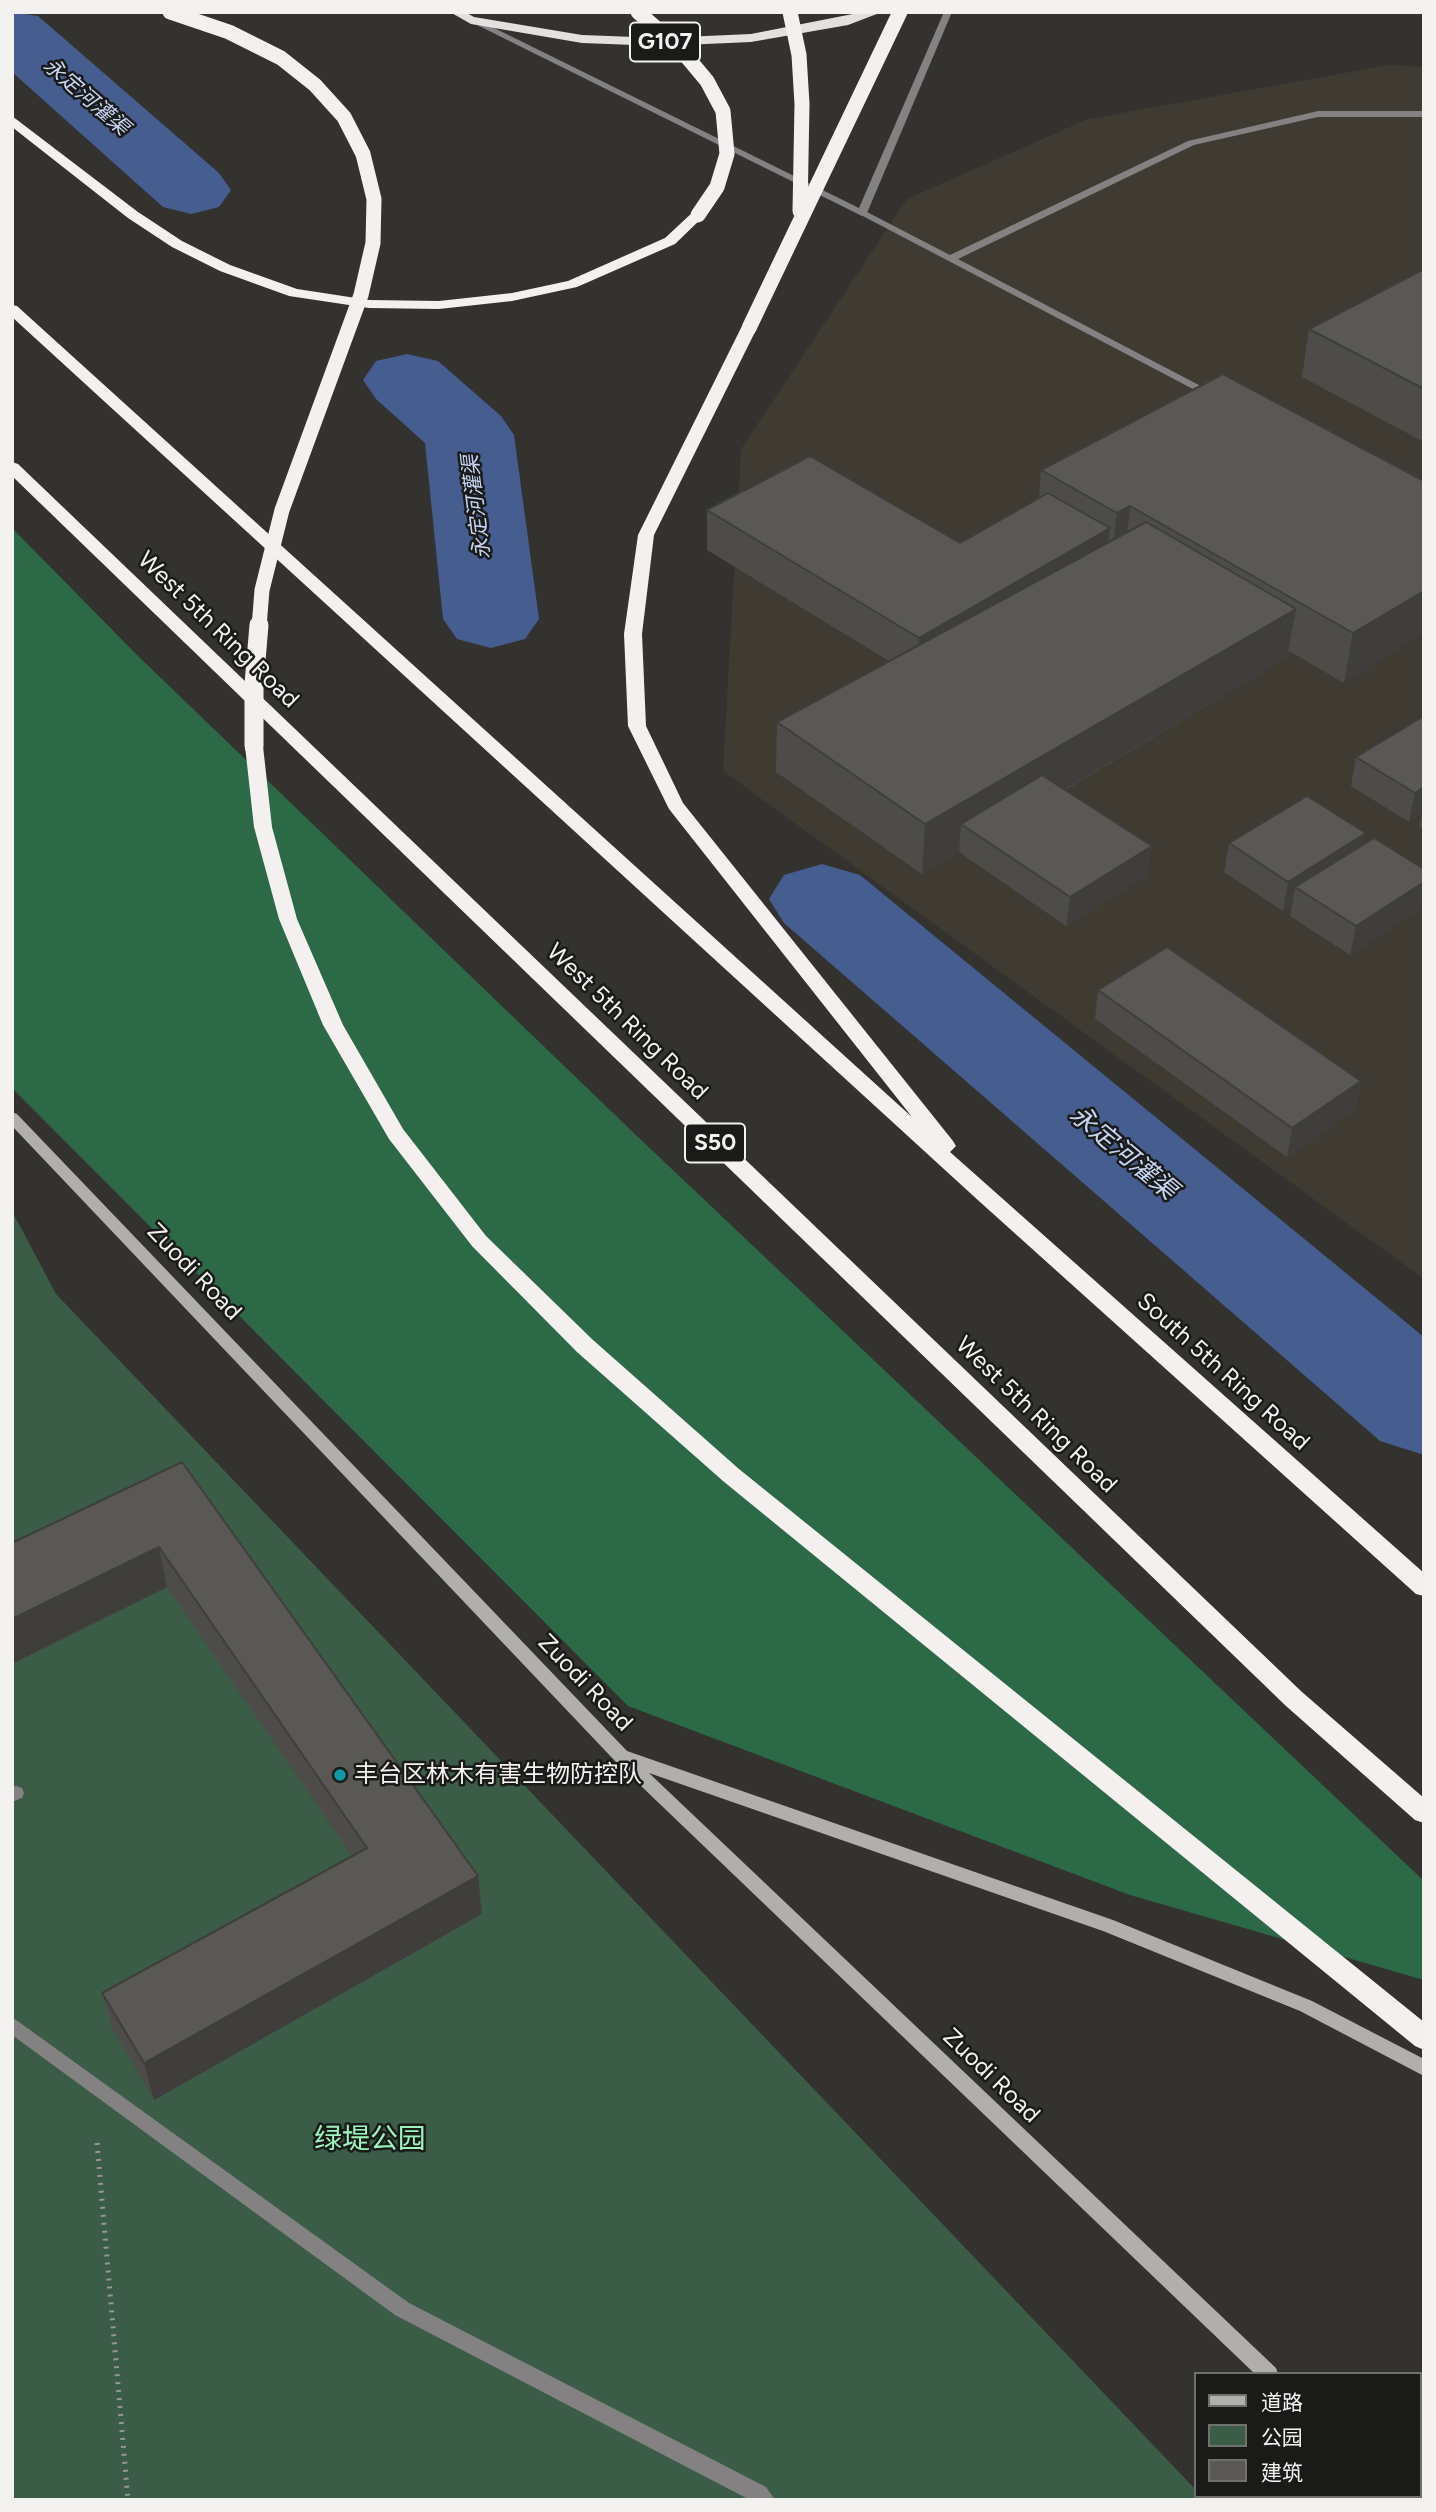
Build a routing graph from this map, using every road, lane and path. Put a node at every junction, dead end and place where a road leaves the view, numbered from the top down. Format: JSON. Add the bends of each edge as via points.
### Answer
{"nodes":[{"id":1,"x":170,"y":12,"type":"edge"},
{"id":2,"x":456,"y":12,"type":"edge"},
{"id":3,"x":638,"y":12,"type":"edge"},
{"id":4,"x":790,"y":12,"type":"edge"},
{"id":5,"x":876,"y":12,"type":"edge"},
{"id":6,"x":900,"y":12,"type":"edge"},
{"id":7,"x":948,"y":12,"type":"edge"},
{"id":8,"x":471,"y":20,"type":"junction"},
{"id":9,"x":1424,"y":114,"type":"edge"},
{"id":10,"x":12,"y":120,"type":"edge"},
{"id":11,"x":862,"y":213,"type":"junction"},
{"id":12,"x":799,"y":220,"type":"junction"},
{"id":13,"x":950,"y":259,"type":"junction"},
{"id":14,"x":12,"y":309,"type":"edge"},
{"id":15,"x":1221,"y":401,"type":"edge"},
{"id":16,"x":12,"y":467,"type":"edge"},
{"id":17,"x":12,"y":1117,"type":"edge"},
{"id":18,"x":987,"y":1197,"type":"junction"},
{"id":19,"x":1424,"y":1587,"type":"edge"},
{"id":20,"x":622,"y":1757,"type":"junction"},
{"id":21,"x":1424,"y":1813,"type":"edge"},
{"id":22,"x":12,"y":2025,"type":"edge"},
{"id":23,"x":1424,"y":2038,"type":"edge"},
{"id":24,"x":1424,"y":2068,"type":"edge"},
{"id":25,"x":92,"y":2083,"type":"junction"},
{"id":26,"x":1267,"y":2372,"type":"edge"},
{"id":27,"x":128,"y":2500,"type":"edge"},
{"id":28,"x":765,"y":2500,"type":"edge"}],
"edges":[{"from":1,"to":23,"type":"highway","bridge":true,"via":[[229,32],[281,58],[315,85],[344,117],[363,154],[374,199],[373,243],[361,295],[282,510],[262,590],[254,746],[263,827],[288,919],[333,1025],[396,1134],[479,1241],[585,1346],[731,1475]]},
{"from":2,"to":8,"type":"highway","number":"G107"},
{"from":3,"to":10,"type":"highway","bridge":true,"via":[[682,51],[707,81],[723,111],[727,154],[717,187],[698,215],[670,241],[572,284],[512,297],[439,305],[369,304],[294,293],[225,268],[177,244]]},
{"from":4,"to":12,"type":"highway","bridge":true,"via":[[802,104]]},
{"from":5,"to":8,"type":"highway","number":"G107","via":[[751,38],[661,42],[582,39]]},
{"from":6,"to":12,"type":"highway","bridge":true},
{"from":7,"to":11,"type":"street"},
{"from":8,"to":11,"type":"street"},
{"from":9,"to":13,"type":"street","via":[[1318,114],[1191,143]]},
{"from":11,"to":13,"type":"street"},
{"from":12,"to":18,"type":"highway","bridge":true,"via":[[646,535],[633,634],[637,726],[674,805]]},
{"from":13,"to":15,"type":"street"},
{"from":14,"to":18,"type":"highway"},
{"from":16,"to":21,"type":"highway","name":"West 5th Ring Road","number":"S50","via":[[1284,1689]]},
{"from":17,"to":20,"type":"main road","name":"Zuodi Road"},
{"from":18,"to":19,"type":"highway","name":"South 5th Ring Road"},
{"from":20,"to":24,"type":"main road","via":[[1107,1925],[1306,2006]]},
{"from":20,"to":26,"type":"main road","name":"Zuodi Road"},
{"from":22,"to":25,"type":"street"},
{"from":25,"to":27,"type":"path"},
{"from":25,"to":28,"type":"street","via":[[402,2309]]}]}
